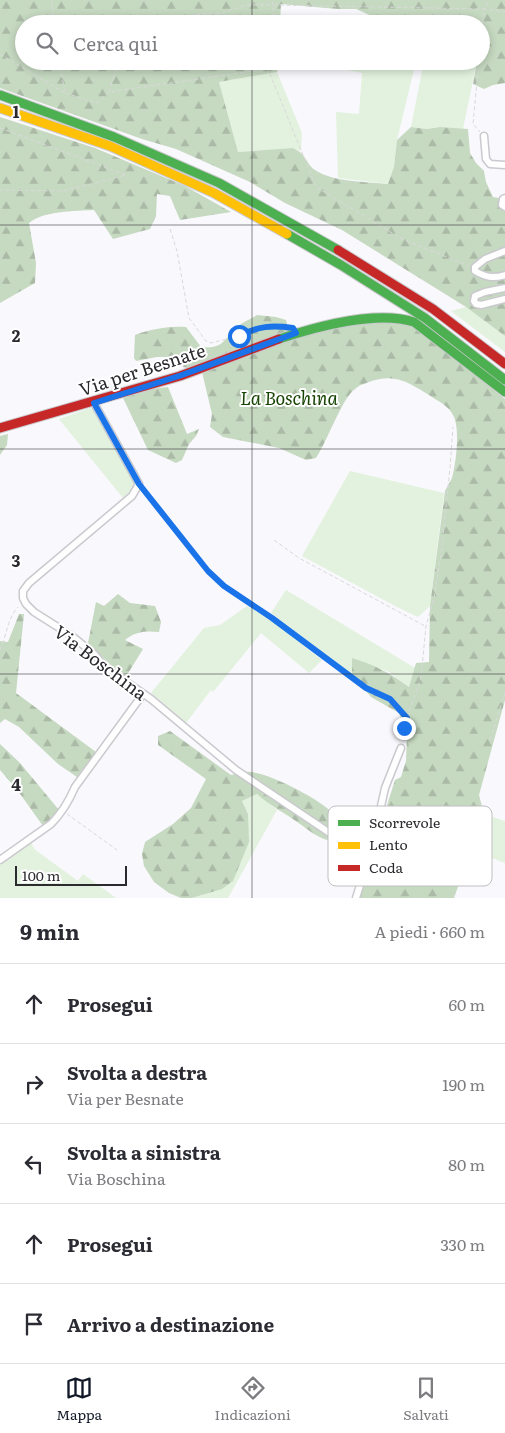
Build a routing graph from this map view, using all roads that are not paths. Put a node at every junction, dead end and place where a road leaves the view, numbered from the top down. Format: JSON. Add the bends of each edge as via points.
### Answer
{"nodes":[{"id":1,"x":0,"y":95,"type":"edge"},
{"id":2,"x":0,"y":108,"type":"edge"},
{"id":3,"x":484,"y":136,"type":"road end"},
{"id":4,"x":505,"y":165,"type":"edge"},
{"id":5,"x":505,"y":198,"type":"edge"},
{"id":6,"x":505,"y":207,"type":"edge"},
{"id":7,"x":505,"y":251,"type":"edge"},
{"id":8,"x":505,"y":276,"type":"edge"},
{"id":9,"x":505,"y":288,"type":"edge"},
{"id":10,"x":505,"y":299,"type":"edge"},
{"id":11,"x":505,"y":364,"type":"edge"},
{"id":12,"x":505,"y":380,"type":"edge"},
{"id":13,"x":505,"y":392,"type":"edge"},
{"id":14,"x":94,"y":403,"type":"junction"},
{"id":15,"x":0,"y":428,"type":"edge"},
{"id":16,"x":143,"y":694,"type":"junction"},
{"id":17,"x":401,"y":748,"type":"road end"},
{"id":18,"x":381,"y":806,"type":"edge"},
{"id":19,"x":328,"y":832,"type":"edge"},
{"id":20,"x":0,"y":860,"type":"edge"},
{"id":21,"x":360,"y":886,"type":"edge"},
{"id":22,"x":356,"y":898,"type":"edge"}],
"edges":[{"from":1,"to":11,"type":"main road","via":[[114,137],[219,183],[433,309]]},
{"from":2,"to":12,"type":"main road","via":[[110,146],[214,193],[341,265],[425,318]]},
{"from":3,"to":4,"type":"street","via":[[486,159],[490,164]]},
{"from":5,"to":6,"type":"street","via":[[502,204]]},
{"from":7,"to":8,"type":"street","via":[[475,267],[475,271],[485,277]]},
{"from":9,"to":10,"type":"street","via":[[475,296],[474,301],[480,305]]},
{"from":13,"to":14,"type":"main road","name":"Via per Besnate","via":[[414,322],[405,319],[359,319],[296,333]]},
{"from":14,"to":15,"type":"main road","name":"Via per Besnate"},
{"from":14,"to":16,"type":"street","name":"Via Boschina","via":[[139,484],[132,496],[29,583],[23,591],[23,598],[48,622],[72,636],[105,667]]},
{"from":16,"to":19,"type":"street","name":"Via Boschina","via":[[236,770]]},
{"from":16,"to":20,"type":"street","via":[[51,824]]},
{"from":17,"to":18,"type":"street"},
{"from":21,"to":22,"type":"street"}]}
